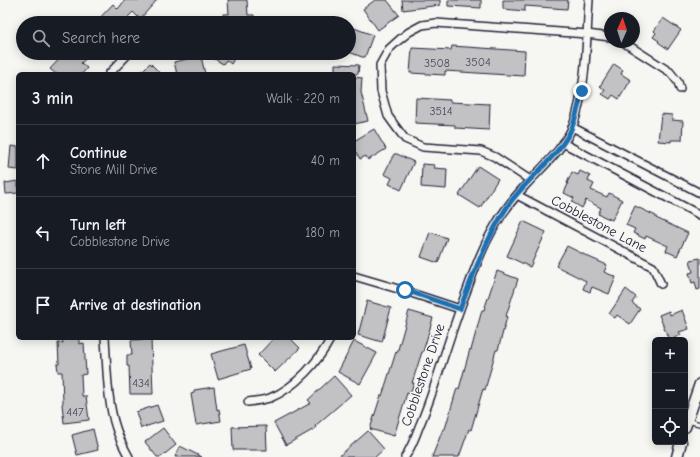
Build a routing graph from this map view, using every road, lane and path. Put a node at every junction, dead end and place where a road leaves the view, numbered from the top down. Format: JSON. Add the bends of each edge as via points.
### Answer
{"nodes":[{"id":1,"x":589,"y":0,"type":"edge"},
{"id":2,"x":587,"y":34,"type":"junction"},
{"id":3,"x":604,"y":36,"type":"edge"},
{"id":4,"x":632,"y":48,"type":"edge"},
{"id":5,"x":122,"y":60,"type":"edge"},
{"id":6,"x":111,"y":72,"type":"edge"},
{"id":7,"x":680,"y":89,"type":"dead end"},
{"id":8,"x":572,"y":127,"type":"junction"},
{"id":9,"x":563,"y":143,"type":"junction"},
{"id":10,"x":530,"y":180,"type":"junction"},
{"id":11,"x":700,"y":193,"type":"edge"},
{"id":12,"x":516,"y":195,"type":"junction"},
{"id":13,"x":700,"y":215,"type":"edge"},
{"id":14,"x":356,"y":277,"type":"edge"},
{"id":15,"x":660,"y":284,"type":"dead end"},
{"id":16,"x":460,"y":309,"type":"junction"},
{"id":17,"x":105,"y":340,"type":"edge"},
{"id":18,"x":330,"y":340,"type":"edge"},
{"id":19,"x":700,"y":384,"type":"edge"},
{"id":20,"x":248,"y":402,"type":"dead end"},
{"id":21,"x":688,"y":418,"type":"edge"},
{"id":22,"x":688,"y":424,"type":"edge"},
{"id":23,"x":700,"y":424,"type":"edge"},
{"id":24,"x":680,"y":445,"type":"edge"},
{"id":25,"x":129,"y":457,"type":"edge"},
{"id":26,"x":404,"y":457,"type":"edge"},
{"id":27,"x":677,"y":457,"type":"edge"}],
"edges":[{"from":1,"to":2,"type":"street","name":"Cobblestone Drive"},
{"from":2,"to":3,"type":"street"},
{"from":2,"to":8,"type":"street","name":"Cobblestone Drive","via":[[582,91]]},
{"from":2,"to":10,"type":"street","via":[[436,23],[422,25],[398,40],[389,49],[380,66],[380,90],[388,116],[405,139],[424,146],[481,151]]},
{"from":4,"to":7,"type":"street","via":[[670,72]]},
{"from":5,"to":6,"type":"street"},
{"from":8,"to":9,"type":"street","name":"Cobblestone Drive"},
{"from":8,"to":11,"type":"street"},
{"from":9,"to":10,"type":"street","name":"Cobblestone Drive"},
{"from":9,"to":13,"type":"street"},
{"from":10,"to":12,"type":"street","name":"Cobblestone Drive"},
{"from":12,"to":15,"type":"street","name":"Cobblestone Lane","via":[[653,267]]},
{"from":12,"to":16,"type":"street","name":"Cobblestone Drive","via":[[484,248]]},
{"from":14,"to":16,"type":"street"},
{"from":16,"to":26,"type":"street","name":"Cobblestone Drive","via":[[427,407]]},
{"from":17,"to":25,"type":"street","via":[[112,413],[116,429]]},
{"from":18,"to":20,"type":"street","via":[[319,359],[295,382],[270,398]]},
{"from":19,"to":21,"type":"main road"},
{"from":22,"to":23,"type":"lane"},
{"from":24,"to":27,"type":"main road"}]}
